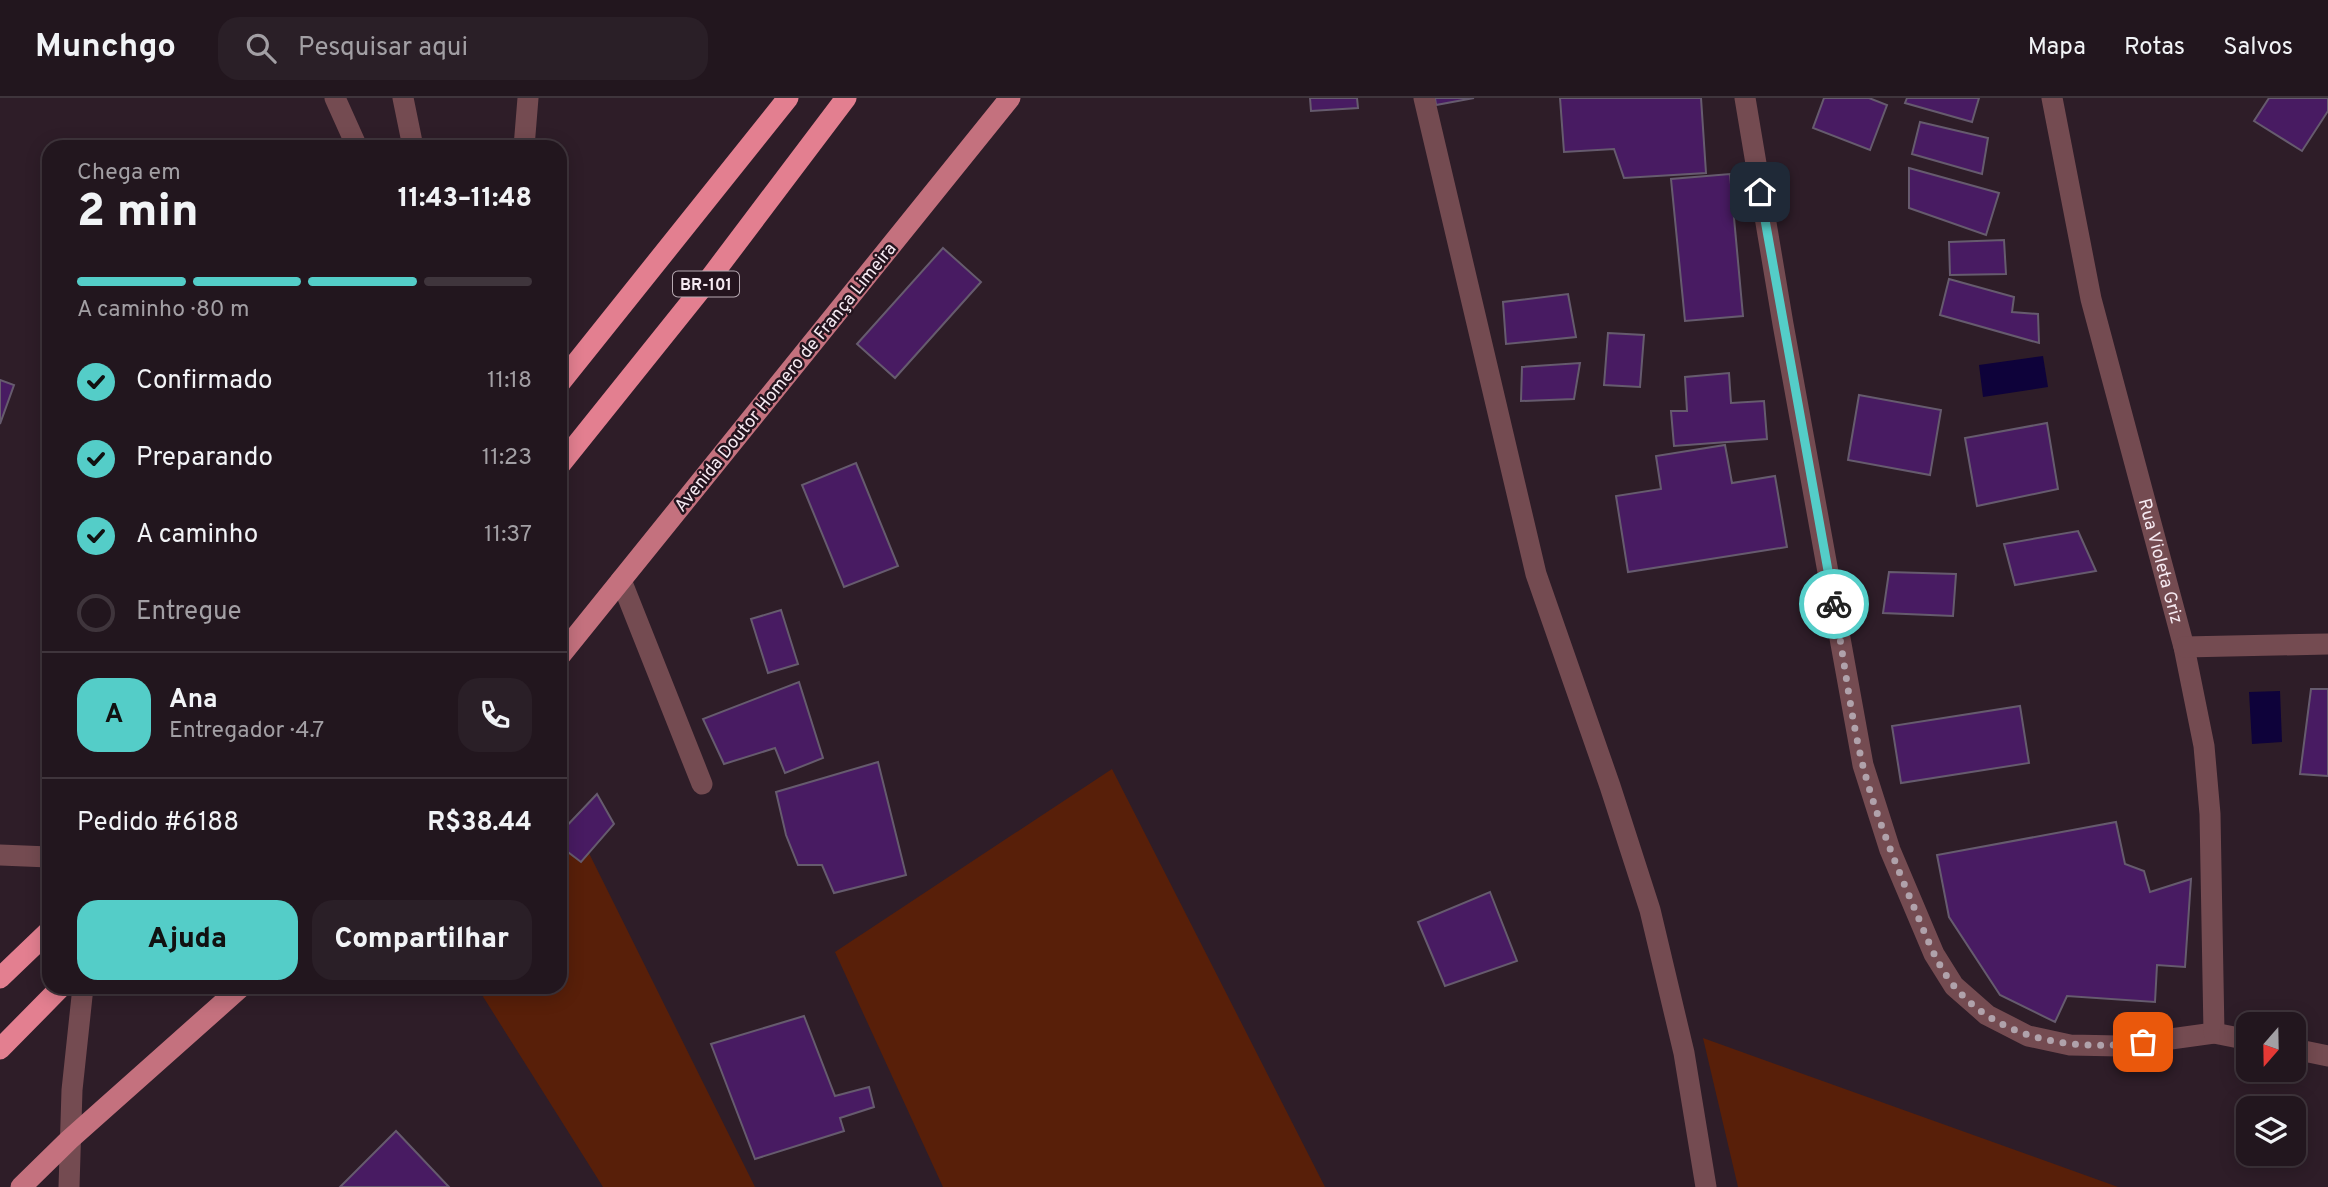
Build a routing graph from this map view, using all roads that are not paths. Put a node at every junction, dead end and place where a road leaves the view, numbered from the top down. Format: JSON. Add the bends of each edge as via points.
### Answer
{"nodes":[{"id":1,"x":335,"y":98,"type":"edge"},
{"id":2,"x":403,"y":98,"type":"edge"},
{"id":3,"x":528,"y":98,"type":"edge"},
{"id":4,"x":788,"y":98,"type":"edge"},
{"id":5,"x":846,"y":98,"type":"edge"},
{"id":6,"x":1010,"y":98,"type":"edge"},
{"id":7,"x":1424,"y":98,"type":"edge"},
{"id":8,"x":1745,"y":98,"type":"edge"},
{"id":9,"x":2052,"y":98,"type":"edge"},
{"id":10,"x":354,"y":140,"type":"edge"},
{"id":11,"x":412,"y":140,"type":"edge"},
{"id":12,"x":525,"y":140,"type":"edge"},
{"id":13,"x":567,"y":374,"type":"edge"},
{"id":14,"x":567,"y":456,"type":"edge"},
{"id":15,"x":621,"y":580,"type":"junction"},
{"id":16,"x":2328,"y":644,"type":"edge"},
{"id":17,"x":567,"y":647,"type":"edge"},
{"id":18,"x":2184,"y":647,"type":"junction"},
{"id":19,"x":702,"y":784,"type":"dead end"},
{"id":20,"x":0,"y":855,"type":"edge"},
{"id":21,"x":42,"y":856,"type":"edge"},
{"id":22,"x":42,"y":938,"type":"edge"},
{"id":23,"x":0,"y":978,"type":"edge"},
{"id":24,"x":54,"y":994,"type":"edge"},
{"id":25,"x":82,"y":994,"type":"edge"},
{"id":26,"x":233,"y":994,"type":"edge"},
{"id":27,"x":2214,"y":1032,"type":"junction"},
{"id":28,"x":2236,"y":1037,"type":"edge"},
{"id":29,"x":0,"y":1049,"type":"edge"},
{"id":30,"x":2306,"y":1051,"type":"edge"},
{"id":31,"x":2328,"y":1056,"type":"edge"},
{"id":32,"x":69,"y":1140,"type":"junction"},
{"id":33,"x":21,"y":1187,"type":"edge"},
{"id":34,"x":69,"y":1187,"type":"edge"},
{"id":35,"x":1706,"y":1187,"type":"edge"}],
"edges":[{"from":1,"to":10,"type":"street"},
{"from":2,"to":11,"type":"street"},
{"from":3,"to":12,"type":"street"},
{"from":4,"to":13,"type":"highway","number":"BR-101"},
{"from":5,"to":14,"type":"highway","number":"BR-101"},
{"from":6,"to":15,"type":"main road","name":"Avenida Doutor Homero de França Limeira"},
{"from":7,"to":35,"type":"street","via":[[1536,574],[1650,910],[1684,1053]]},
{"from":8,"to":27,"type":"street","via":[[1863,765],[1890,850],[1934,954],[1954,986],[1987,1015],[2028,1036],[2070,1045],[2120,1046]]},
{"from":9,"to":18,"type":"street","name":"Rua Violeta Griz","via":[[2091,299]]},
{"from":15,"to":17,"type":"main road","name":"Avenida Doutor Homero de França Limeira"},
{"from":15,"to":19,"type":"street"},
{"from":16,"to":18,"type":"street"},
{"from":18,"to":27,"type":"street","name":"Rua Violeta Griz","via":[[2204,746],[2210,814]]},
{"from":20,"to":21,"type":"street"},
{"from":22,"to":23,"type":"highway"},
{"from":24,"to":29,"type":"highway"},
{"from":25,"to":32,"type":"street"},
{"from":26,"to":32,"type":"main road"},
{"from":27,"to":28,"type":"street"},
{"from":30,"to":31,"type":"street"},
{"from":32,"to":33,"type":"main road"},
{"from":32,"to":34,"type":"street"}]}
